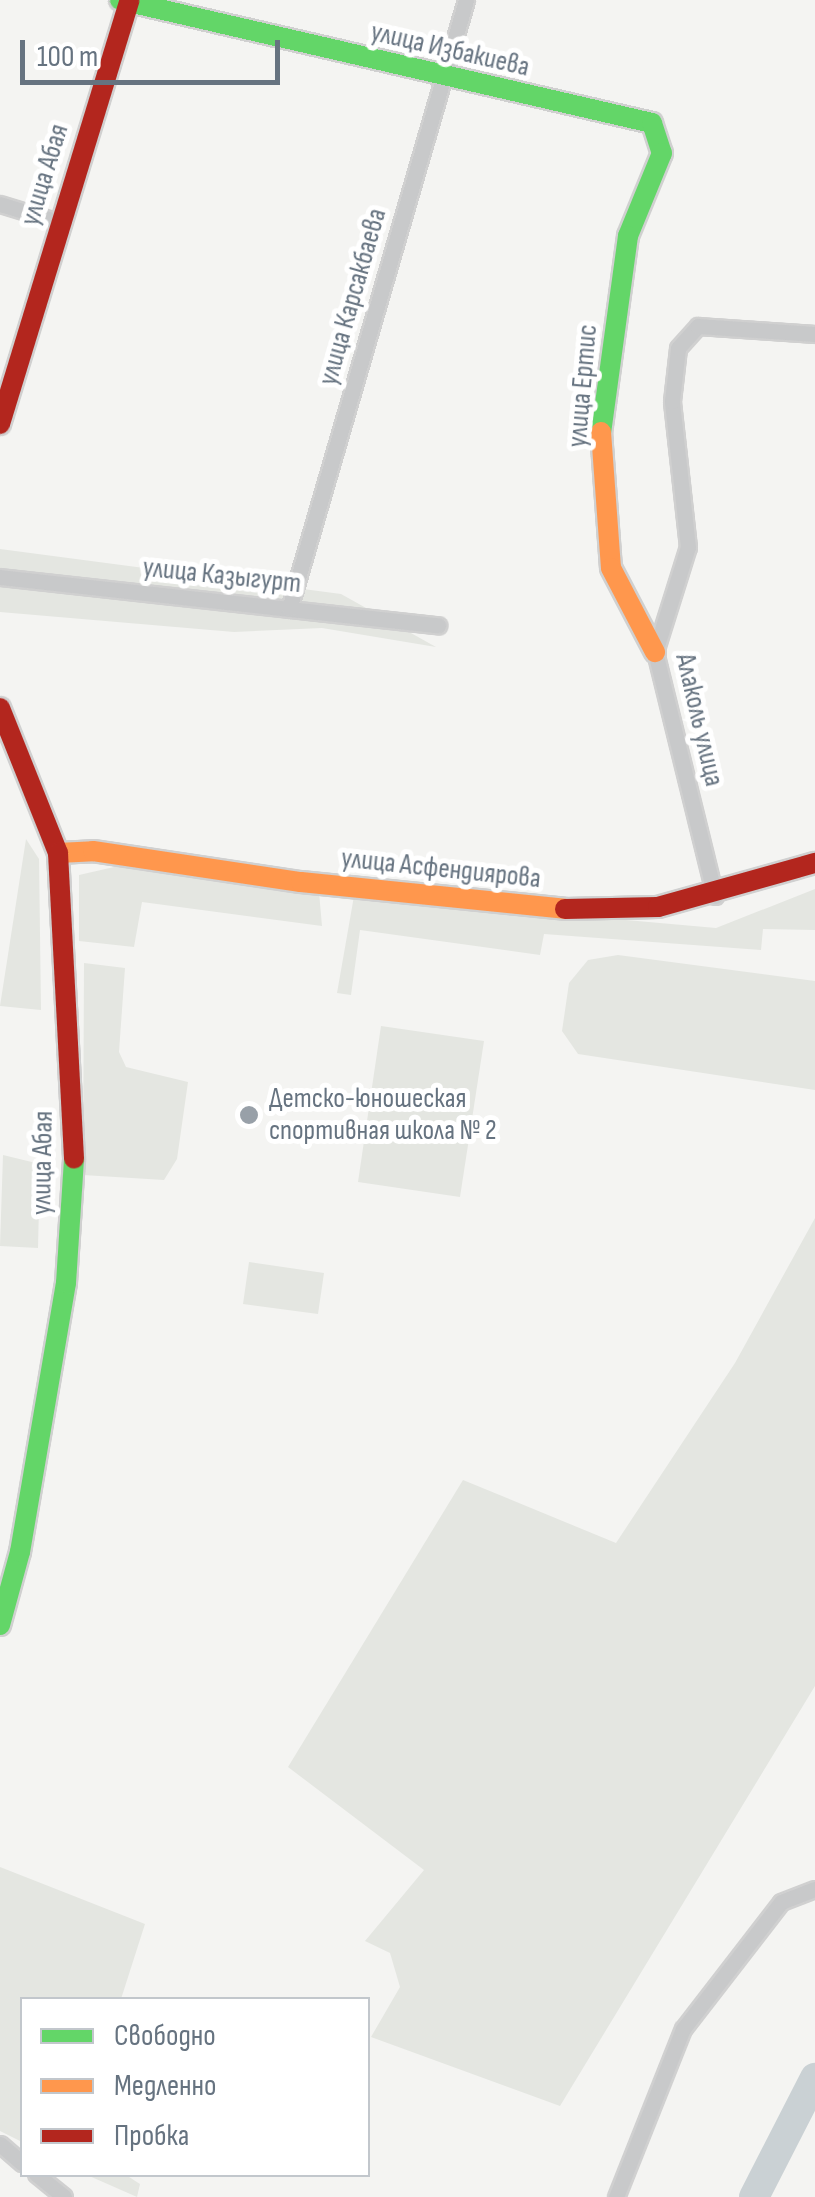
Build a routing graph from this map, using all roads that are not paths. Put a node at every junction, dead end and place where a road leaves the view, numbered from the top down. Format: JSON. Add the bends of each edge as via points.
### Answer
{"nodes":[{"id":1,"x":466,"y":0,"type":"edge"},
{"id":2,"x":126,"y":1,"type":"edge"},
{"id":3,"x":442,"y":77,"type":"junction"},
{"id":4,"x":652,"y":123,"type":"joint"},
{"id":5,"x":0,"y":204,"type":"edge"},
{"id":6,"x":59,"y":222,"type":"junction"},
{"id":7,"x":815,"y":334,"type":"edge"},
{"id":8,"x":0,"y":424,"type":"edge"},
{"id":9,"x":0,"y":578,"type":"edge"},
{"id":10,"x":289,"y":609,"type":"junction"},
{"id":11,"x":438,"y":625,"type":"dead end"},
{"id":12,"x":655,"y":652,"type":"junction"},
{"id":13,"x":0,"y":708,"type":"edge"},
{"id":14,"x":58,"y":854,"type":"junction"},
{"id":15,"x":815,"y":863,"type":"edge"},
{"id":16,"x":715,"y":896,"type":"junction"},
{"id":17,"x":0,"y":1624,"type":"edge"},
{"id":18,"x":815,"y":1890,"type":"edge"},
{"id":19,"x":0,"y":2144,"type":"edge"},
{"id":20,"x":20,"y":2161,"type":"edge"},
{"id":21,"x":40,"y":2177,"type":"edge"},
{"id":22,"x":64,"y":2197,"type":"edge"},
{"id":23,"x":616,"y":2197,"type":"edge"}],
"edges":[{"from":1,"to":3,"type":"street","name":"улица Карсакбаева"},
{"from":2,"to":3,"type":"street","name":"улица Избакиева"},
{"from":2,"to":6,"type":"street","name":"улица Абая"},
{"from":3,"to":4,"type":"street","name":"улица Избакиева"},
{"from":3,"to":10,"type":"street","name":"улица Карсакбаева"},
{"from":4,"to":12,"type":"street","name":"улица Ертис","via":[[662,153],[628,236],[601,434],[610,568]]},
{"from":5,"to":6,"type":"street"},
{"from":6,"to":8,"type":"street","name":"улица Абая"},
{"from":7,"to":12,"type":"street","name":"Алаколь улица","via":[[698,326],[678,348],[672,401],[688,547]]},
{"from":9,"to":10,"type":"street","name":"улица Казыгурт"},
{"from":10,"to":11,"type":"street","name":"улица Казыгурт"},
{"from":12,"to":16,"type":"street","name":"Алаколь улица"},
{"from":13,"to":14,"type":"street","name":"улица Абая"},
{"from":14,"to":16,"type":"street","name":"улица Асфендиярова","via":[[93,851],[300,882],[561,908],[658,907]]},
{"from":14,"to":17,"type":"street","name":"улица Абая","via":[[74,1163],[66,1283],[20,1552]]},
{"from":15,"to":16,"type":"street","name":"улица Асфендиярова"},
{"from":18,"to":23,"type":"street","via":[[782,1902],[683,2029]]},
{"from":19,"to":20,"type":"street"},
{"from":21,"to":22,"type":"street"}]}
